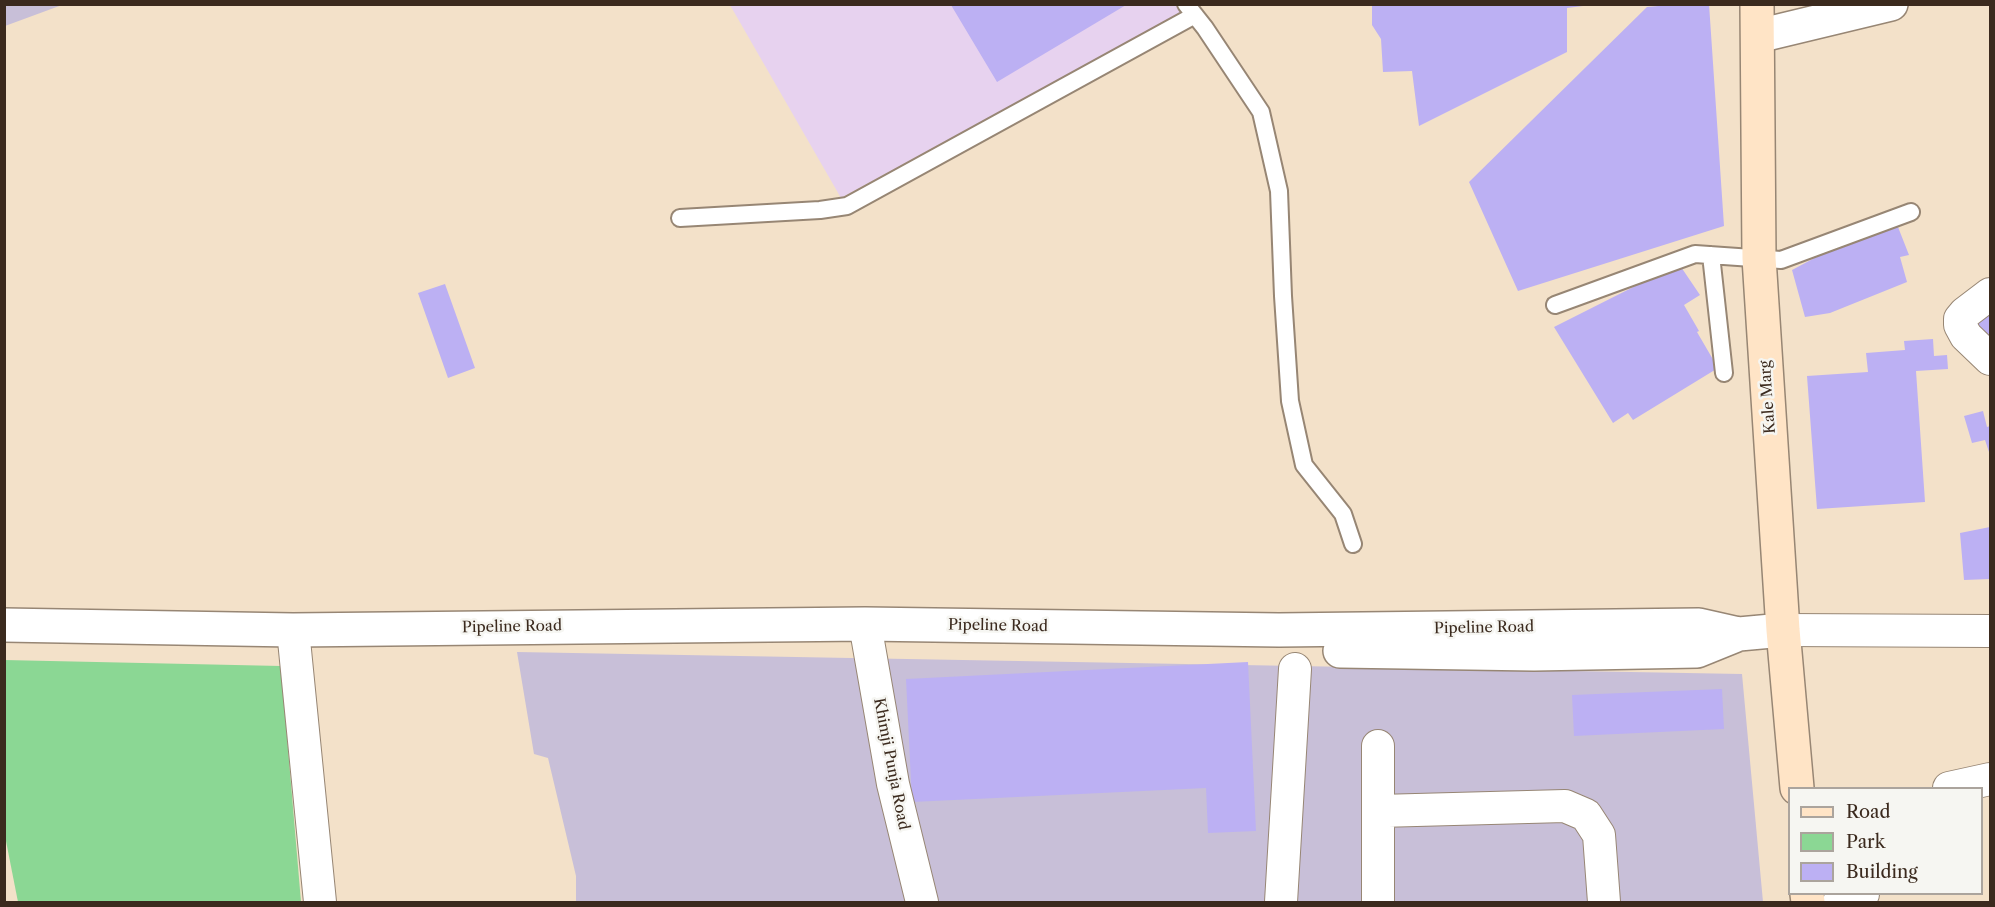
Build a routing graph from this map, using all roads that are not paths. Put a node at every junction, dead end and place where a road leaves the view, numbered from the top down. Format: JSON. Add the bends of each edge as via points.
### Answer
{"nodes":[{"id":1,"x":1891,"y":4,"type":"edge"},
{"id":2,"x":1190,"y":10,"type":"edge"},
{"id":3,"x":1758,"y":20,"type":"edge"},
{"id":4,"x":1911,"y":212,"type":"dead end"},
{"id":5,"x":680,"y":218,"type":"dead end"},
{"id":6,"x":1711,"y":255,"type":"junction"},
{"id":7,"x":1759,"y":258,"type":"junction"},
{"id":8,"x":1990,"y":294,"type":"edge"},
{"id":9,"x":1556,"y":305,"type":"dead end"},
{"id":10,"x":1990,"y":359,"type":"edge"},
{"id":11,"x":1724,"y":373,"type":"dead end"},
{"id":12,"x":1353,"y":544,"type":"dead end"},
{"id":13,"x":4,"y":626,"type":"edge"},
{"id":14,"x":1783,"y":630,"type":"junction"},
{"id":15,"x":1990,"y":631,"type":"edge"},
{"id":16,"x":866,"y":633,"type":"junction"},
{"id":17,"x":72,"y":634,"type":"junction"},
{"id":18,"x":294,"y":636,"type":"junction"},
{"id":19,"x":4,"y":642,"type":"edge"},
{"id":20,"x":1295,"y":669,"type":"dead end"},
{"id":21,"x":1378,"y":746,"type":"dead end"},
{"id":22,"x":1990,"y":779,"type":"edge"},
{"id":23,"x":1797,"y":787,"type":"edge"},
{"id":24,"x":1952,"y":787,"type":"edge"},
{"id":25,"x":1379,"y":811,"type":"junction"},
{"id":26,"x":1860,"y":895,"type":"edge"},
{"id":27,"x":320,"y":903,"type":"edge"},
{"id":28,"x":921,"y":903,"type":"edge"},
{"id":29,"x":1281,"y":903,"type":"edge"},
{"id":30,"x":1378,"y":903,"type":"edge"},
{"id":31,"x":1604,"y":903,"type":"edge"},
{"id":32,"x":1839,"y":903,"type":"edge"}],
"edges":[{"from":1,"to":3,"type":"street"},
{"from":2,"to":5,"type":"lane","via":[[847,206]]},
{"from":2,"to":12,"type":"lane","via":[[1261,112],[1279,191],[1290,400],[1304,465],[1343,514]]},
{"from":3,"to":7,"type":"main road","name":"Kale Marg"},
{"from":4,"to":7,"type":"lane","via":[[1781,261]]},
{"from":6,"to":7,"type":"lane"},
{"from":6,"to":9,"type":"lane","via":[[1695,254]]},
{"from":6,"to":11,"type":"lane"},
{"from":7,"to":14,"type":"main road","name":"Kale Marg"},
{"from":8,"to":10,"type":"street","via":[[1960,319],[1966,336]]},
{"from":13,"to":17,"type":"street","name":"Pipeline Road"},
{"from":14,"to":15,"type":"street","name":"Pipeline Road"},
{"from":14,"to":16,"type":"street","name":"Pipeline Road","via":[[1740,634],[1699,626],[1627,639],[1279,630]]},
{"from":14,"to":23,"type":"main road","name":"Kale Marg"},
{"from":16,"to":18,"type":"street","name":"Pipeline Road"},
{"from":16,"to":28,"type":"street","name":"Khimji Punja Road","via":[[893,784]]},
{"from":17,"to":18,"type":"street","name":"Pipeline Road"},
{"from":17,"to":19,"type":"street"},
{"from":18,"to":27,"type":"street"},
{"from":20,"to":29,"type":"street"},
{"from":21,"to":25,"type":"street"},
{"from":22,"to":24,"type":"street"},
{"from":25,"to":30,"type":"street"},
{"from":25,"to":31,"type":"street","via":[[1565,806],[1586,815],[1599,835]]},
{"from":26,"to":32,"type":"street"}]}
